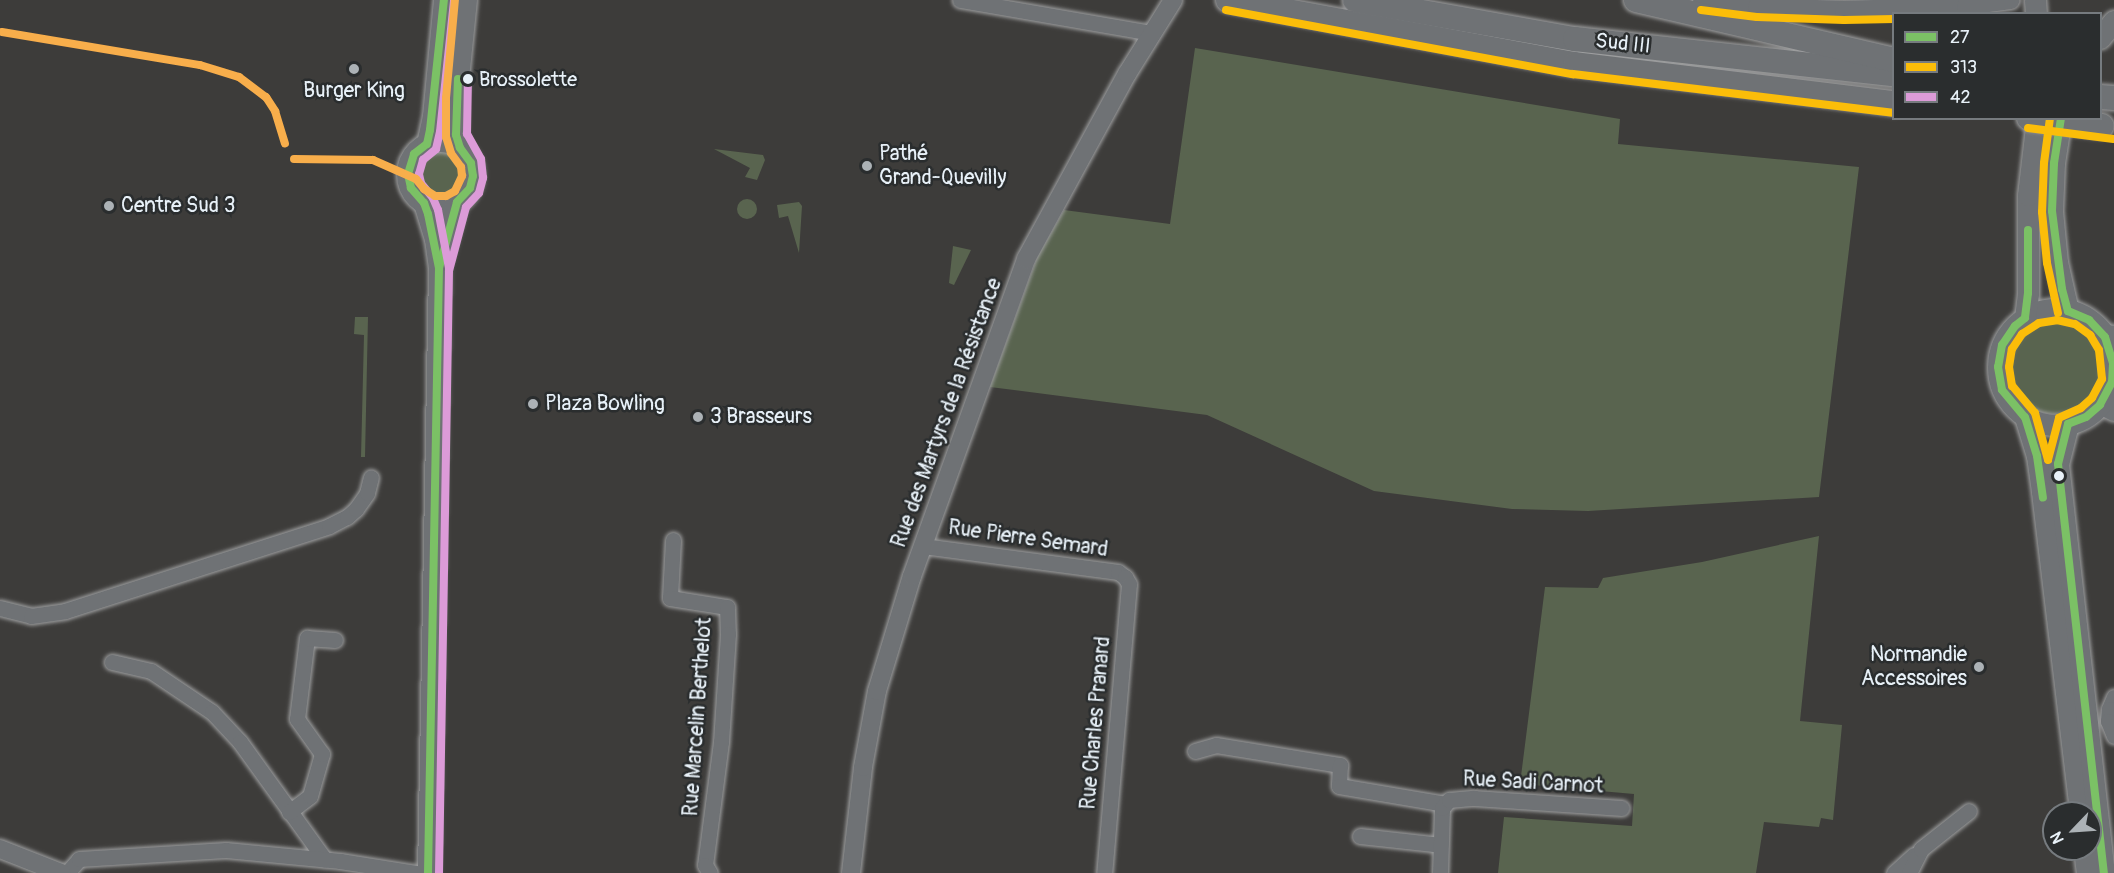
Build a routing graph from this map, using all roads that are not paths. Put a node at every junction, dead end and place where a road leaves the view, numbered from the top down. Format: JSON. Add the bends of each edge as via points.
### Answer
{"nodes":[{"id":1,"x":444,"y":0,"type":"edge"},
{"id":2,"x":466,"y":0,"type":"edge"},
{"id":3,"x":960,"y":0,"type":"edge"},
{"id":4,"x":1228,"y":0,"type":"edge"},
{"id":5,"x":1355,"y":0,"type":"edge"},
{"id":6,"x":1636,"y":0,"type":"edge"},
{"id":7,"x":1702,"y":0,"type":"edge"},
{"id":8,"x":2011,"y":0,"type":"edge"},
{"id":9,"x":1170,"y":6,"type":"edge"},
{"id":10,"x":2114,"y":21,"type":"edge"},
{"id":11,"x":1152,"y":33,"type":"junction"},
{"id":12,"x":2102,"y":36,"type":"edge"},
{"id":13,"x":1892,"y":60,"type":"edge"},
{"id":14,"x":1892,"y":74,"type":"edge"},
{"id":15,"x":1892,"y":103,"type":"edge"},
{"id":16,"x":2037,"y":120,"type":"edge"},
{"id":17,"x":2047,"y":120,"type":"edge"},
{"id":18,"x":2061,"y":120,"type":"edge"},
{"id":19,"x":2110,"y":127,"type":"edge"},
{"id":20,"x":427,"y":144,"type":"junction"},
{"id":21,"x":460,"y":148,"type":"junction"},
{"id":22,"x":457,"y":202,"type":"junction"},
{"id":23,"x":424,"y":203,"type":"junction"},
{"id":24,"x":439,"y":268,"type":"junction"},
{"id":25,"x":2068,"y":311,"type":"junction"},
{"id":26,"x":2025,"y":318,"type":"junction"},
{"id":27,"x":2109,"y":337,"type":"edge"},
{"id":28,"x":2114,"y":373,"type":"edge"},
{"id":29,"x":2107,"y":408,"type":"edge"},
{"id":30,"x":2025,"y":417,"type":"junction"},
{"id":31,"x":2068,"y":424,"type":"junction"},
{"id":32,"x":371,"y":477,"type":"dead end"},
{"id":33,"x":673,"y":540,"type":"dead end"},
{"id":34,"x":923,"y":546,"type":"junction"},
{"id":35,"x":1125,"y":577,"type":"joint"},
{"id":36,"x":0,"y":608,"type":"edge"},
{"id":37,"x":335,"y":640,"type":"dead end"},
{"id":38,"x":112,"y":662,"type":"dead end"},
{"id":39,"x":2114,"y":697,"type":"edge"},
{"id":40,"x":2114,"y":736,"type":"edge"},
{"id":41,"x":1195,"y":752,"type":"dead end"},
{"id":42,"x":2079,"y":801,"type":"edge"},
{"id":43,"x":1445,"y":804,"type":"junction"},
{"id":44,"x":1622,"y":808,"type":"dead end"},
{"id":45,"x":1968,"y":811,"type":"dead end"},
{"id":46,"x":289,"y":812,"type":"junction"},
{"id":47,"x":1360,"y":836,"type":"dead end"},
{"id":48,"x":1441,"y":845,"type":"junction"},
{"id":49,"x":0,"y":849,"type":"edge"},
{"id":50,"x":1921,"y":849,"type":"junction"},
{"id":51,"x":325,"y":860,"type":"junction"},
{"id":52,"x":704,"y":870,"type":"edge"},
{"id":53,"x":61,"y":873,"type":"edge"},
{"id":54,"x":67,"y":873,"type":"edge"},
{"id":55,"x":417,"y":873,"type":"edge"},
{"id":56,"x":428,"y":873,"type":"edge"},
{"id":57,"x":851,"y":873,"type":"edge"},
{"id":58,"x":1104,"y":873,"type":"edge"},
{"id":59,"x":1440,"y":873,"type":"edge"},
{"id":60,"x":1894,"y":873,"type":"edge"},
{"id":61,"x":1909,"y":873,"type":"edge"},
{"id":62,"x":2104,"y":873,"type":"edge"}],
"edges":[{"from":1,"to":20,"type":"main road","via":[[434,116]]},
{"from":2,"to":21,"type":"main road","via":[[456,98]]},
{"from":3,"to":11,"type":"street"},
{"from":4,"to":15,"type":"highway","name":"Sud III","via":[[1575,64]]},
{"from":5,"to":14,"type":"highway","name":"Sud III","via":[[1575,39]]},
{"from":6,"to":13,"type":"highway"},
{"from":7,"to":8,"type":"street","via":[[1757,7],[1844,10],[1966,6]]},
{"from":9,"to":11,"type":"street","name":"Rue des Martyrs de la Résistance"},
{"from":10,"to":12,"type":"main road"},
{"from":11,"to":34,"type":"street","name":"Rue des Martyrs de la Résistance","via":[[1026,259]]},
{"from":16,"to":26,"type":"main road","via":[[2028,195]]},
{"from":17,"to":19,"type":"highway","bridge":true},
{"from":18,"to":25,"type":"main road","via":[[2052,211],[2057,262]]},
{"from":20,"to":21,"type":"main road","via":[[447,142]]},
{"from":20,"to":23,"type":"main road","via":[[414,154],[408,174],[411,188]]},
{"from":21,"to":22,"type":"main road","via":[[471,163],[473,176],[470,188]]},
{"from":22,"to":23,"type":"main road","via":[[441,207]]},
{"from":22,"to":24,"type":"main road"},
{"from":23,"to":24,"type":"main road"},
{"from":24,"to":56,"type":"main road"},
{"from":25,"to":26,"type":"main road","via":[[2046,310]]},
{"from":25,"to":27,"type":"main road","via":[[2089,320]]},
{"from":26,"to":30,"type":"main road","via":[[2002,345],[1998,367],[2002,390]]},
{"from":27,"to":28,"type":"main road"},
{"from":28,"to":29,"type":"main road"},
{"from":29,"to":31,"type":"main road"},
{"from":30,"to":31,"type":"main road","via":[[2042,424]]},
{"from":30,"to":42,"type":"main road","via":[[2037,456]]},
{"from":31,"to":62,"type":"main road","via":[[2058,464]]},
{"from":32,"to":36,"type":"street","via":[[363,500],[339,522],[65,611],[31,616]]},
{"from":33,"to":52,"type":"street","name":"Rue Marcelin Berthelot","via":[[670,598],[727,607],[721,742]]},
{"from":34,"to":35,"type":"street","name":"Rue Pierre Semard","via":[[1118,572]]},
{"from":34,"to":57,"type":"street","name":"Rue des Martyrs de la Résistance","via":[[877,691],[863,767]]},
{"from":35,"to":58,"type":"street","name":"Rue Charles Pranard","via":[[1129,584]]},
{"from":37,"to":46,"type":"street","via":[[307,638],[297,718],[322,754],[310,796]]},
{"from":38,"to":46,"type":"street","via":[[151,671],[212,712],[240,742]]},
{"from":39,"to":40,"type":"street","via":[[2108,721]]},
{"from":41,"to":43,"type":"street","name":"Rue Sadi Carnot","via":[[1216,745],[1340,765],[1339,786]]},
{"from":43,"to":44,"type":"street","name":"Rue Sadi Carnot","via":[[1449,800],[1474,798]]},
{"from":43,"to":48,"type":"street","name":"Rue Sadi Carnot"},
{"from":45,"to":50,"type":"street"},
{"from":46,"to":51,"type":"street"},
{"from":47,"to":48,"type":"street"},
{"from":48,"to":59,"type":"street","name":"Rue Sadi Carnot"},
{"from":49,"to":53,"type":"street"},
{"from":50,"to":60,"type":"street"},
{"from":50,"to":61,"type":"street"},
{"from":51,"to":54,"type":"street","via":[[226,850],[79,859]]},
{"from":51,"to":55,"type":"street"}]}
